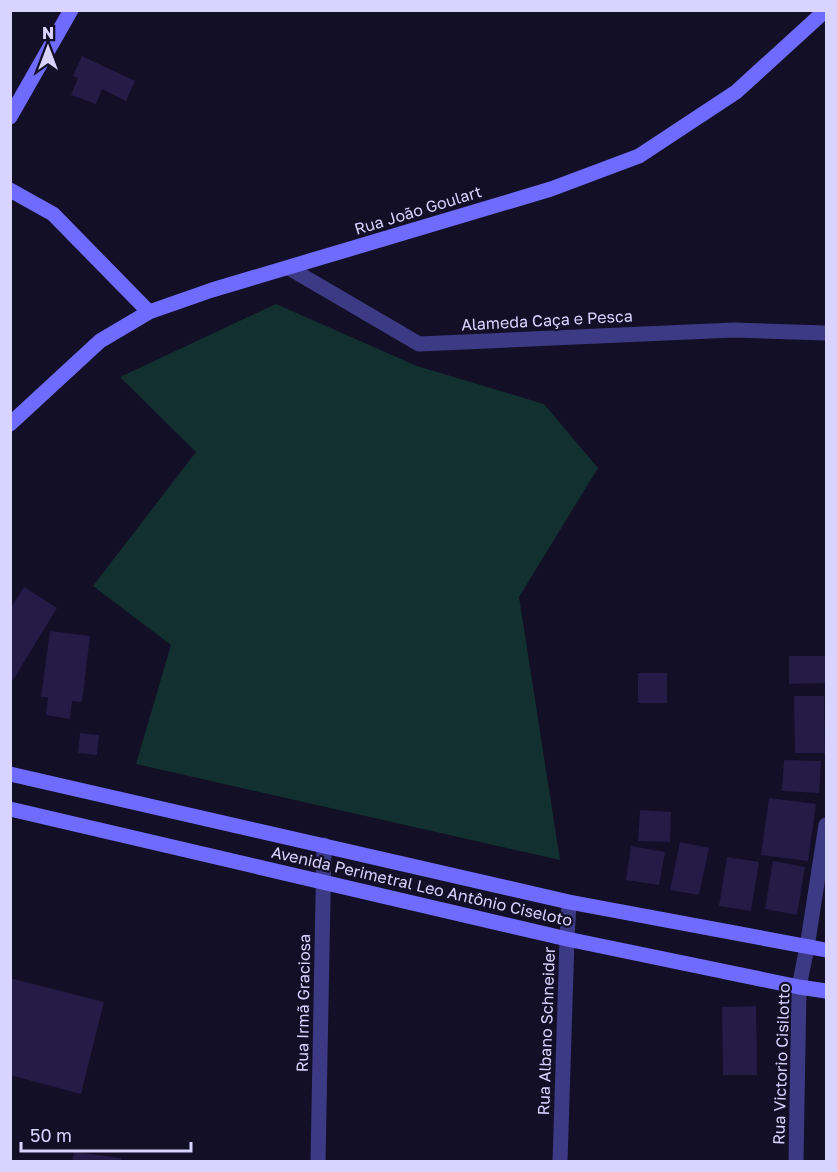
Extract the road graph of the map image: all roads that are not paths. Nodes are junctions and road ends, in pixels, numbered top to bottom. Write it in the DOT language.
graph roads {
  1 [pos="71,10"];
  2 [pos="826,10"];
  3 [pos="10,117"];
  4 [pos="10,190"];
  5 [pos="289,268"];
  6 [pos="149,312"];
  7 [pos="826,333"];
  8 [pos="10,424"];
  9 [pos="10,774"];
  10 [pos="10,809"];
  11 [pos="826,825"];
  12 [pos="324,845"];
  13 [pos="323,882"];
  14 [pos="569,902"];
  15 [pos="567,939"];
  16 [pos="807,947"];
  17 [pos="826,950"];
  18 [pos="799,987"];
  19 [pos="826,991"];
  20 [pos="318,1161"];
  21 [pos="560,1161"];
  22 [pos="796,1161"];
  1 -- 3 [label="street"];
  2 -- 5 [label="street, Rua João Goulart"];
  4 -- 6 [label="street"];
  5 -- 6 [label="street, Rua João Goulart"];
  5 -- 7 [label="street, Alameda Caça e Pesca"];
  6 -- 8 [label="street, Rua João Goulart"];
  9 -- 12 [label="street, Avenida Perimetral Leo Antônio Ciseloto"];
  10 -- 13 [label="street, Avenida Perimetral Leo Antônio Ciseloto"];
  11 -- 16 [label="street, Rua Victorio Cisilotto"];
  12 -- 13 [label="street, Rua Irmã Graciosa"];
  12 -- 14 [label="street, Avenida Perimetral Leo Antônio Ciseloto"];
  13 -- 15 [label="street, Avenida Perimetral Leo Antônio Ciseloto"];
  13 -- 20 [label="street, Rua Irmã Graciosa"];
  14 -- 15 [label="street, Rua Albano Schneider"];
  14 -- 16 [label="street, Avenida Perimetral Leo Antônio Ciseloto"];
  15 -- 18 [label="street, Avenida Perimetral Leo Antônio Ciseloto"];
  15 -- 21 [label="street, Rua Albano Schneider"];
  16 -- 17 [label="street, Avenida Perimetral Leo Antônio Ciseloto"];
  16 -- 18 [label="street, Rua Victorio Cisilotto"];
  18 -- 19 [label="street, Avenida Perimetral Leo Antônio Ciseloto"];
  18 -- 22 [label="street, Rua Victorio Cisilotto"];
}
